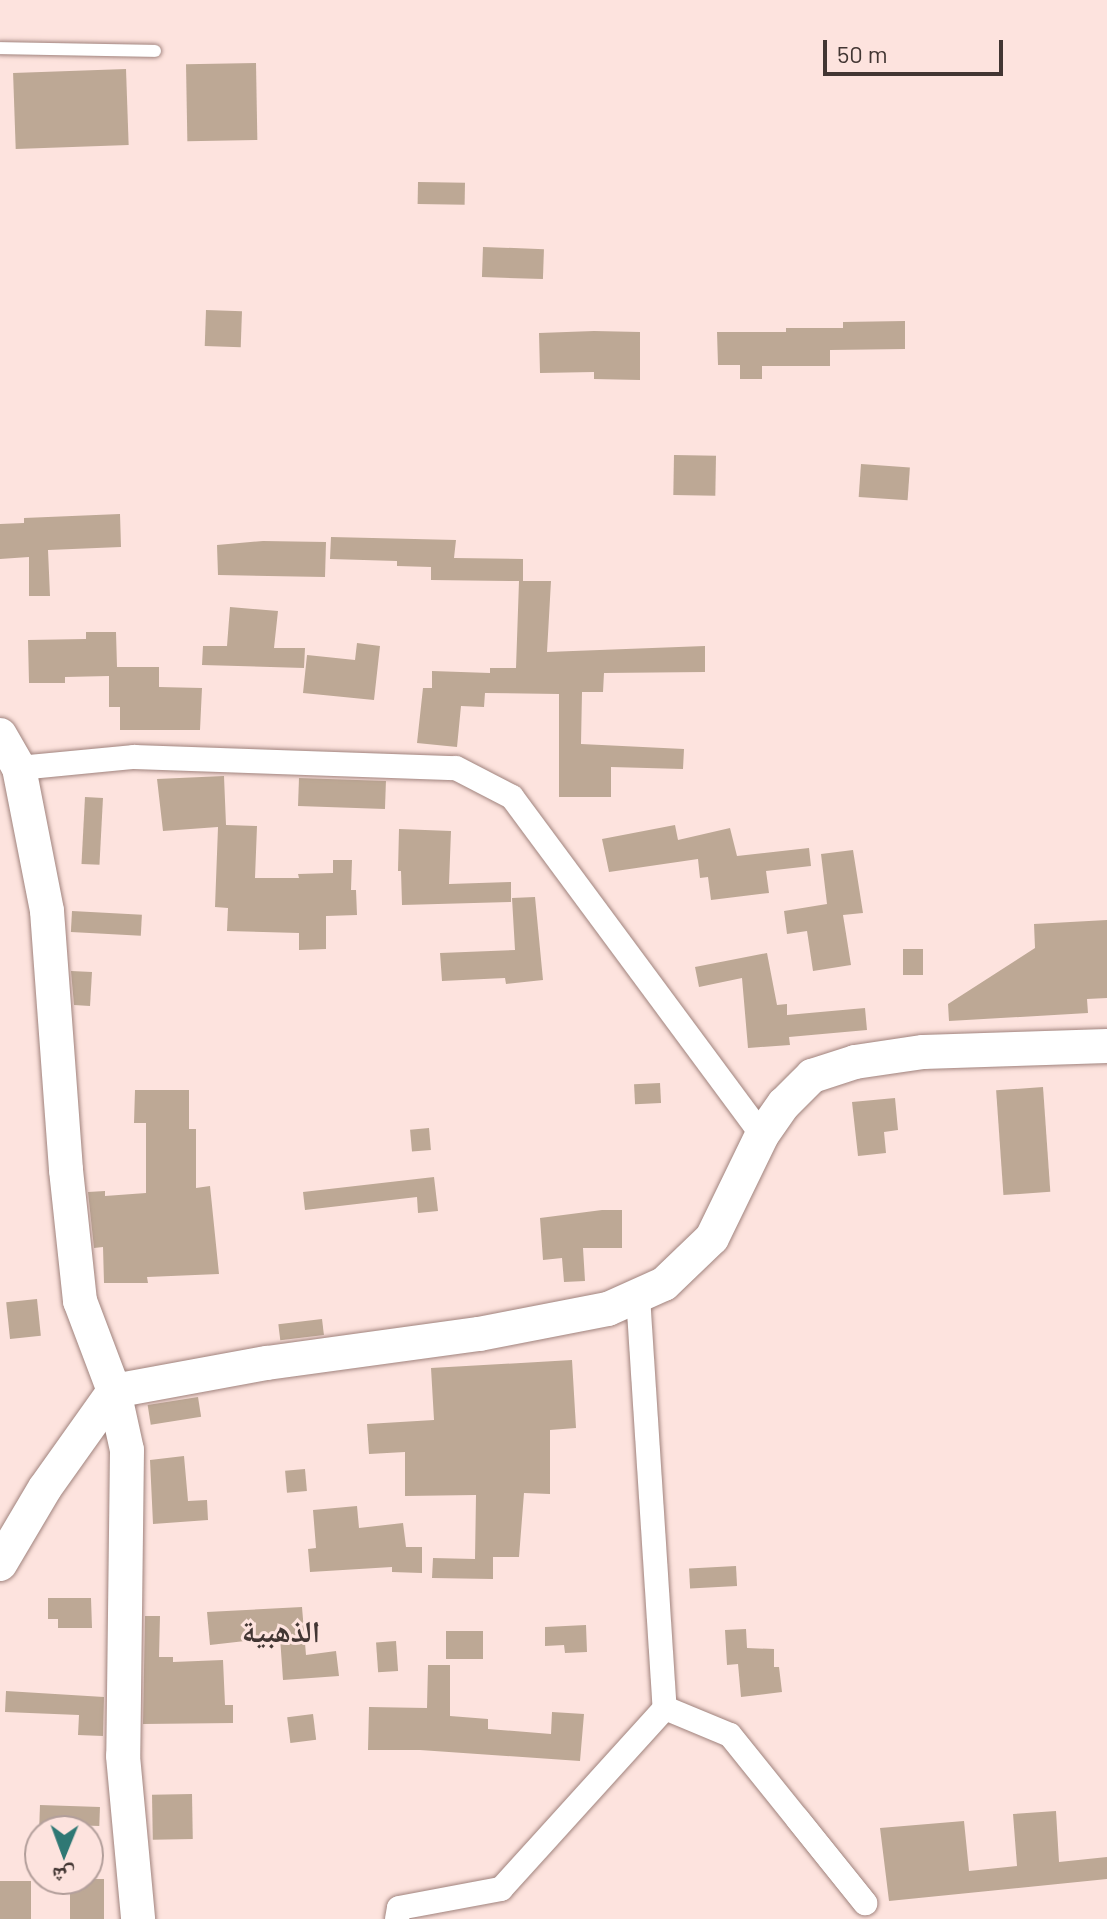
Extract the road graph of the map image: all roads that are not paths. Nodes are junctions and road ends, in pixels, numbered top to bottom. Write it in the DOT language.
graph roads {
  1 [pos="0,48"];
  2 [pos="155,51"];
  3 [pos="0,735"];
  4 [pos="19,768"];
  5 [pos="1107,1046"];
  6 [pos="762,1135"];
  7 [pos="638,1296"];
  8 [pos="114,1391"];
  9 [pos="0,1564"];
  10 [pos="665,1708"];
  11 [pos="797,1818"];
  12 [pos="138,1919"];
  13 [pos="397,1919"];
  1 -- 2 [label="lane"];
  3 -- 4 [label="street"];
  4 -- 6 [label="street"];
  4 -- 8 [label="street"];
  5 -- 6 [label="street"];
  6 -- 7 [label="street"];
  7 -- 8 [label="street"];
  7 -- 10 [label="street"];
  8 -- 9 [label="street"];
  8 -- 12 [label="street"];
  10 -- 11 [label="street"];
  10 -- 13 [label="street"];
}
